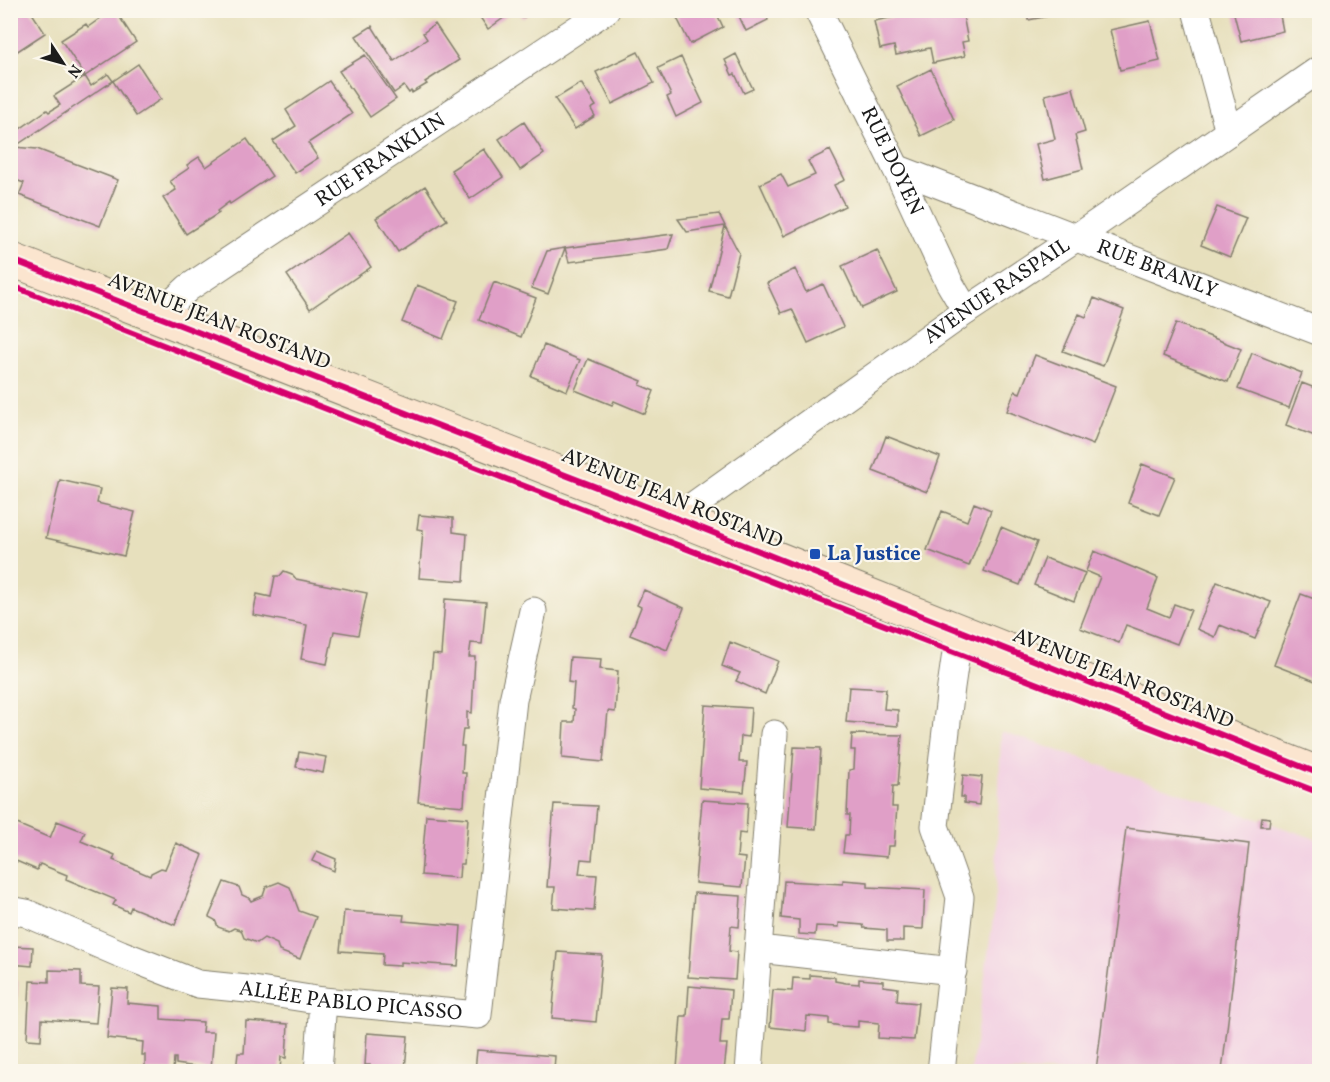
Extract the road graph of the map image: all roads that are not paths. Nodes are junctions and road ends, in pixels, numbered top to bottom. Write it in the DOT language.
graph roads {
  1 [pos="606,10"];
  2 [pos="818,10"];
  3 [pos="1196,10"];
  4 [pos="1320,69"];
  5 [pos="1229,132"];
  6 [pos="896,168"];
  7 [pos="1077,237"];
  8 [pos="10,259"];
  9 [pos="966,311"];
  10 [pos="158,316"];
  11 [pos="1320,332"];
  12 [pos="676,518"];
  13 [pos="533,611"];
  14 [pos="959,632"];
  15 [pos="774,734"];
  16 [pos="1320,774"];
  17 [pos="10,910"];
  18 [pos="759,949"];
  19 [pos="953,971"];
  20 [pos="323,1002"];
  21 [pos="318,1071"];
  22 [pos="749,1071"];
  23 [pos="940,1071"];
  1 -- 10 [label="street, RUE FRANKLIN"];
  2 -- 6 [label="street, RUE DOYEN"];
  3 -- 5 [label="street"];
  4 -- 5 [label="street, AVENUE RASPAIL"];
  5 -- 7 [label="street, AVENUE RASPAIL"];
  6 -- 7 [label="street, RUE BRANLY"];
  6 -- 9 [label="street, RUE DOYEN"];
  7 -- 9 [label="street, AVENUE RASPAIL"];
  7 -- 11 [label="street, RUE BRANLY"];
  8 -- 10 [label="street, AVENUE JEAN ROSTAND"];
  9 -- 12 [label="street, AVENUE RASPAIL"];
  10 -- 12 [label="street, AVENUE JEAN ROSTAND"];
  12 -- 14 [label="street, AVENUE JEAN ROSTAND"];
  13 -- 20 [label="street, ALLÉE PABLO PICASSO"];
  14 -- 16 [label="street, AVENUE JEAN ROSTAND"];
  14 -- 19 [label="street"];
  15 -- 18 [label="street"];
  17 -- 20 [label="street, ALLÉE PABLO PICASSO"];
  18 -- 19 [label="street"];
  18 -- 22 [label="street"];
  19 -- 23 [label="street"];
  20 -- 21 [label="street"];
}
